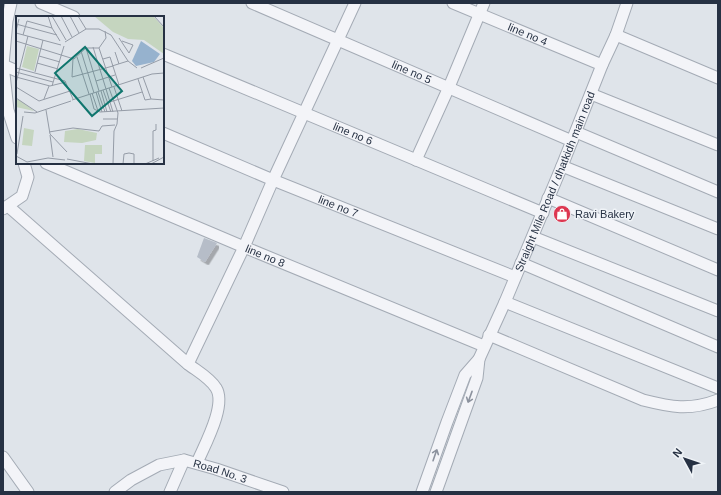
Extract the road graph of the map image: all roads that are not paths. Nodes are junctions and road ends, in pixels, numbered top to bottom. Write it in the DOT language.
graph roads {
  1 [pos="11,3"];
  2 [pos="41,3"];
  3 [pos="252,3"];
  4 [pos="355,3"];
  5 [pos="453,3"];
  6 [pos="484,3"];
  7 [pos="627,3"];
  8 [pos="480,14"];
  9 [pos="72,16"];
  10 [pos="616,35"];
  11 [pos="339,39"];
  12 [pos="164,54"];
  13 [pos="3,65"];
  14 [pos="602,65"];
  15 [pos="16,71"];
  16 [pos="718,78"];
  17 [pos="449,87"];
  18 [pos="591,94"];
  19 [pos="305,113"];
  20 [pos="164,133"];
  21 [pos="16,135"];
  22 [pos="574,136"];
  23 [pos="718,145"];
  24 [pos="416,160"];
  25 [pos="24,164"];
  26 [pos="48,164"];
  27 [pos="562,166"];
  28 [pos="273,180"];
  29 [pos="718,192"];
  30 [pos="548,198"];
  31 [pos="6,207"];
  32 [pos="543,213"];
  33 [pos="718,229"];
  34 [pos="533,237"];
  35 [pos="244,247"];
  36 [pos="521,263"];
  37 [pos="718,270"];
  38 [pos="515,277"];
  39 [pos="505,302"];
  40 [pos="718,310"];
  41 [pos="489,335"];
  42 [pos="484,346"];
  43 [pos="718,347"];
  44 [pos="478,359"];
  45 [pos="188,364"];
  46 [pos="718,388"];
  47 [pos="718,400"];
  48 [pos="3,457"];
  49 [pos="184,460"];
  50 [pos="197,464"];
  51 [pos="28,492"];
  52 [pos="115,492"];
  53 [pos="170,492"];
  54 [pos="283,492"];
  55 [pos="422,492"];
  56 [pos="436,492"];
  1 -- 13 [label="street"];
  2 -- 9 [label="street"];
  3 -- 11 [label="street, line no 5"];
  4 -- 11 [label="street"];
  5 -- 8 [label="street, line no 4"];
  6 -- 8 [label="street"];
  7 -- 10 [label="street, Straight Mile Road / dhatkidh main road"];
  8 -- 14 [label="street, line no 4"];
  8 -- 17 [label="street"];
  10 -- 14 [label="street, Straight Mile Road / dhatkidh main road"];
  10 -- 16 [label="street"];
  11 -- 17 [label="street, line no 5"];
  11 -- 19 [label="street"];
  12 -- 19 [label="street, line no 6"];
  13 -- 15 [label="street"];
  13 -- 21 [label="street"];
  14 -- 18 [label="street, Straight Mile Road / dhatkidh main road"];
  17 -- 22 [label="street, line no 5"];
  17 -- 24 [label="street"];
  18 -- 22 [label="street, Straight Mile Road / dhatkidh main road"];
  18 -- 23 [label="street"];
  19 -- 24 [label="street, line no 6"];
  19 -- 28 [label="street"];
  20 -- 28 [label="street, line no 7"];
  22 -- 27 [label="street, Straight Mile Road / dhatkidh main road"];
  22 -- 29 [label="street, line no 5"];
  24 -- 32 [label="street, line no 6"];
  25 -- 31 [label="street"];
  26 -- 35 [label="street, line no 8"];
  27 -- 30 [label="street, Straight Mile Road / dhatkidh main road"];
  27 -- 33 [label="street"];
  28 -- 35 [label="street"];
  28 -- 38 [label="street, line no 7"];
  30 -- 32 [label="street, Straight Mile Road / dhatkidh main road"];
  30 -- 37 [label="street"];
  31 -- 45 [label="street"];
  32 -- 34 [label="street, Straight Mile Road / dhatkidh main road"];
  34 -- 36 [label="street, Straight Mile Road / dhatkidh main road"];
  34 -- 40 [label="street"];
  35 -- 42 [label="street, line no 8"];
  35 -- 45 [label="street"];
  36 -- 38 [label="street, Straight Mile Road / dhatkidh main road"];
  36 -- 43 [label="street"];
  38 -- 39 [label="street, Straight Mile Road / dhatkidh main road"];
  39 -- 41 [label="street, Straight Mile Road / dhatkidh main road"];
  39 -- 46 [label="street"];
  41 -- 42 [label="street, Straight Mile Road / dhatkidh main road"];
  41 -- 47 [label="street"];
  42 -- 44 [label="street, Straight Mile Road / dhatkidh main road"];
  55 -- 44 [label="street, Straight Mile Road / dhatkidh main road, one-way"];
  44 -- 56 [label="street, Straight Mile Road / dhatkidh main road, one-way"];
  45 -- 50 [label="street"];
  48 -- 51 [label="street"];
  49 -- 50 [label="street, Road No. 3"];
  49 -- 52 [label="street, Road No. 3"];
  49 -- 53 [label="street"];
  50 -- 54 [label="street, Road No. 3"];
}
